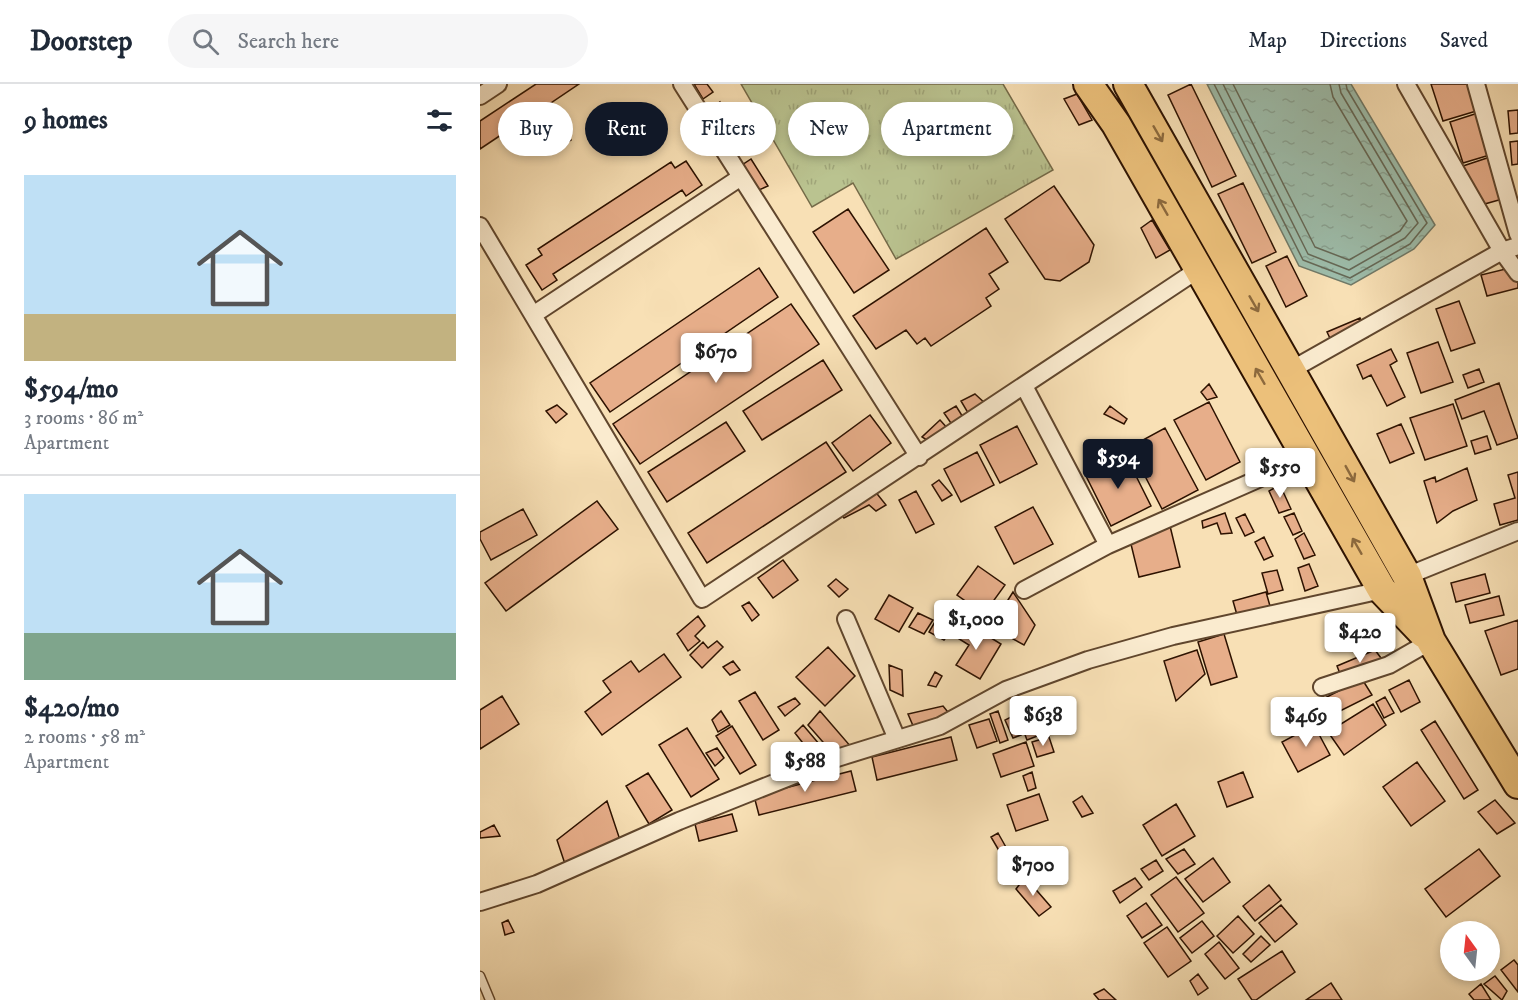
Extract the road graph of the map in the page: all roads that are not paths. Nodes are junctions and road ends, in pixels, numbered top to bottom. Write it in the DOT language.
graph roads {
  1 [pos="498,84"];
  2 [pos="682,84"];
  3 [pos="1088,84"];
  4 [pos="1128,84"];
  5 [pos="1406,84"];
  6 [pos="1476,84"];
  7 [pos="480,96"];
  8 [pos="741,177"];
  9 [pos="480,226"];
  10 [pos="1518,234"];
  11 [pos="1510,248"];
  12 [pos="1199,269"];
  13 [pos="1518,273"];
  14 [pos="533,315"];
  15 [pos="1291,370"];
  16 [pos="1024,386"];
  17 [pos="919,457"];
  18 [pos="1306,458"];
  19 [pos="1518,531"];
  20 [pos="1108,545"];
  21 [pos="1407,576"];
  22 [pos="1023,590"];
  23 [pos="1382,590"];
  24 [pos="846,619"];
  25 [pos="1431,641"];
  26 [pos="1322,687"];
  27 [pos="897,739"];
  28 [pos="1518,784"];
  29 [pos="480,902"];
  30 [pos="480,976"];
  31 [pos="490,1000"];
  1 -- 7 [label="street"];
  2 -- 8 [label="street"];
  12 -- 3 [label="highway, one-way"];
  4 -- 15 [label="highway, one-way"];
  5 -- 11 [label="street"];
  6 -- 10 [label="street"];
  8 -- 14 [label="street"];
  8 -- 17 [label="street"];
  9 -- 14 [label="street"];
  11 -- 13 [label="street"];
  11 -- 15 [label="street"];
  12 -- 16 [label="street"];
  18 -- 12 [label="highway, one-way"];
  14 -- 17 [label="street"];
  15 -- 21 [label="highway, one-way"];
  16 -- 17 [label="street"];
  16 -- 20 [label="street"];
  18 -- 20 [label="street"];
  23 -- 18 [label="highway, one-way"];
  19 -- 21 [label="street"];
  20 -- 22 [label="street"];
  21 -- 25 [label="highway"];
  23 -- 25 [label="highway"];
  23 -- 27 [label="street"];
  24 -- 27 [label="street"];
  25 -- 26 [label="street"];
  25 -- 28 [label="highway"];
  27 -- 29 [label="street"];
  30 -- 31 [label="lane"];
}
